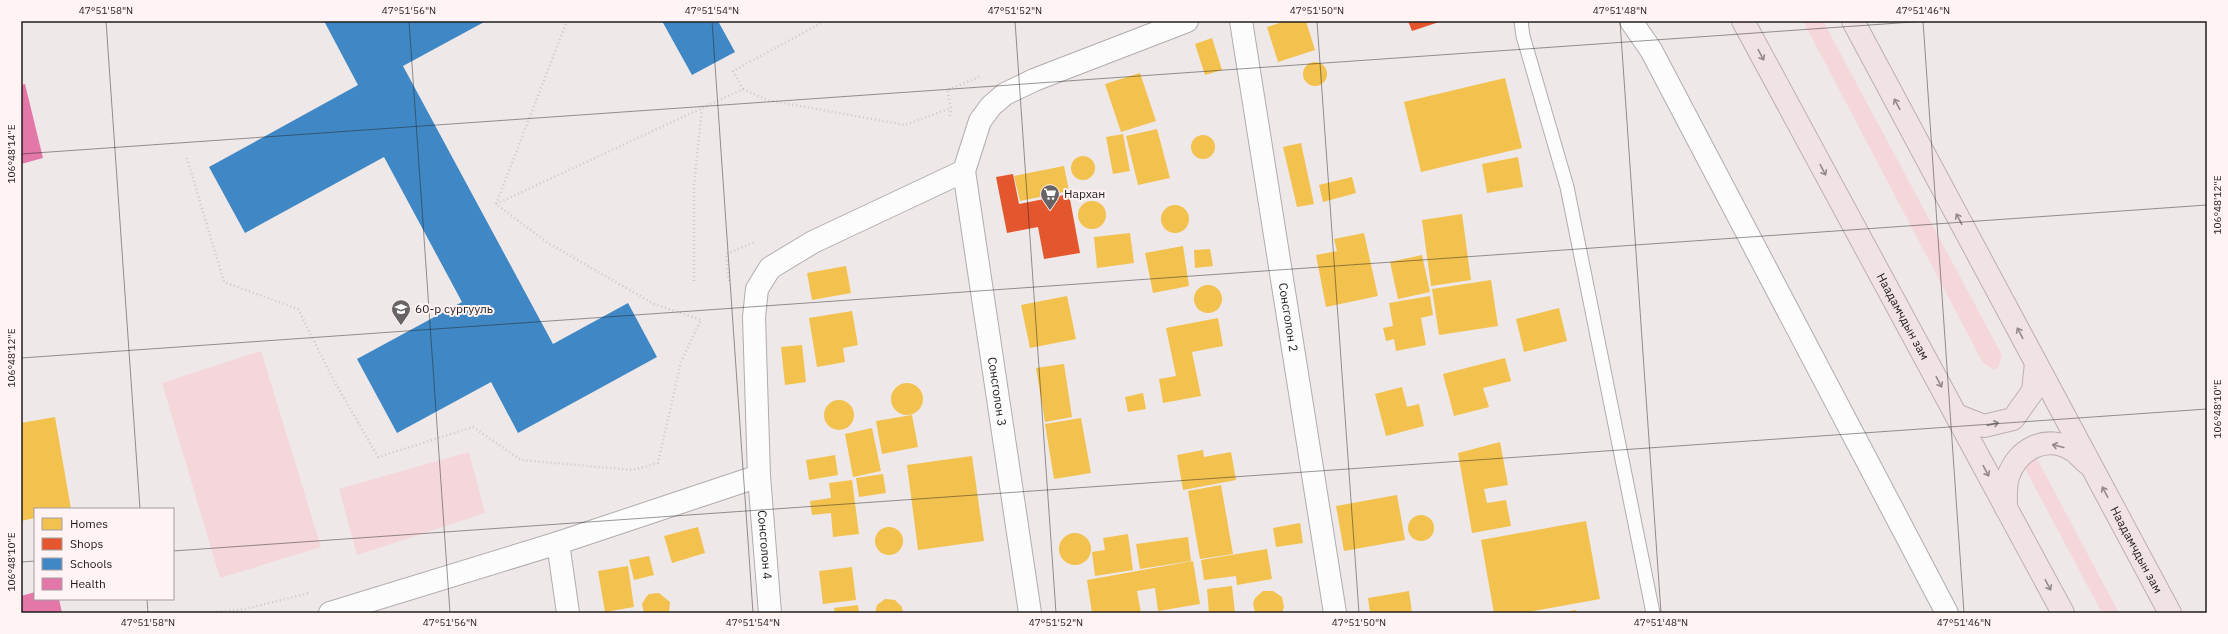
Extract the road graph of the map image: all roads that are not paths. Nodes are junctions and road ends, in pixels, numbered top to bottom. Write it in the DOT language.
graph roads {
  1 [pos="1187,21"];
  2 [pos="1241,21"];
  3 [pos="1521,21"];
  4 [pos="1631,21"];
  5 [pos="1743,21"];
  6 [pos="1853,21"];
  7 [pos="964,171"];
  8 [pos="2036,363"];
  9 [pos="1956,415"];
  10 [pos="2090,466"];
  11 [pos="759,476"];
  12 [pos="2006,508"];
  13 [pos="558,543"];
  14 [pos="330,613"];
  15 [pos="568,613"];
  16 [pos="770,613"];
  17 [pos="1030,613"];
  18 [pos="1336,613"];
  19 [pos="1653,613"];
  20 [pos="1947,613"];
  21 [pos="2063,613"];
  22 [pos="2170,613"];
  1 -- 7 [label="street"];
  2 -- 18 [label="street, Сонсголон 2"];
  3 -- 19 [label="lane"];
  4 -- 20 [label="street"];
  5 -- 9 [label="highway, Наадамчдын зам, one-way"];
  8 -- 6 [label="highway, Наадамчдын зам, one-way"];
  7 -- 11 [label="street, Сонсголон 4"];
  7 -- 17 [label="street, Сонсголон 3"];
  9 -- 8 [label="highway, one-way"];
  8 -- 10 [label="highway, Наадамчдын зам"];
  9 -- 12 [label="highway, Наадамчдын зам, one-way"];
  10 -- 12 [label="highway, one-way"];
  22 -- 10 [label="highway, Наадамчдын зам, one-way"];
  11 -- 13 [label="street"];
  11 -- 16 [label="street, Сонсголон 4"];
  12 -- 21 [label="highway, Наадамчдын зам, one-way"];
  13 -- 14 [label="street"];
  13 -- 15 [label="street"];
}
